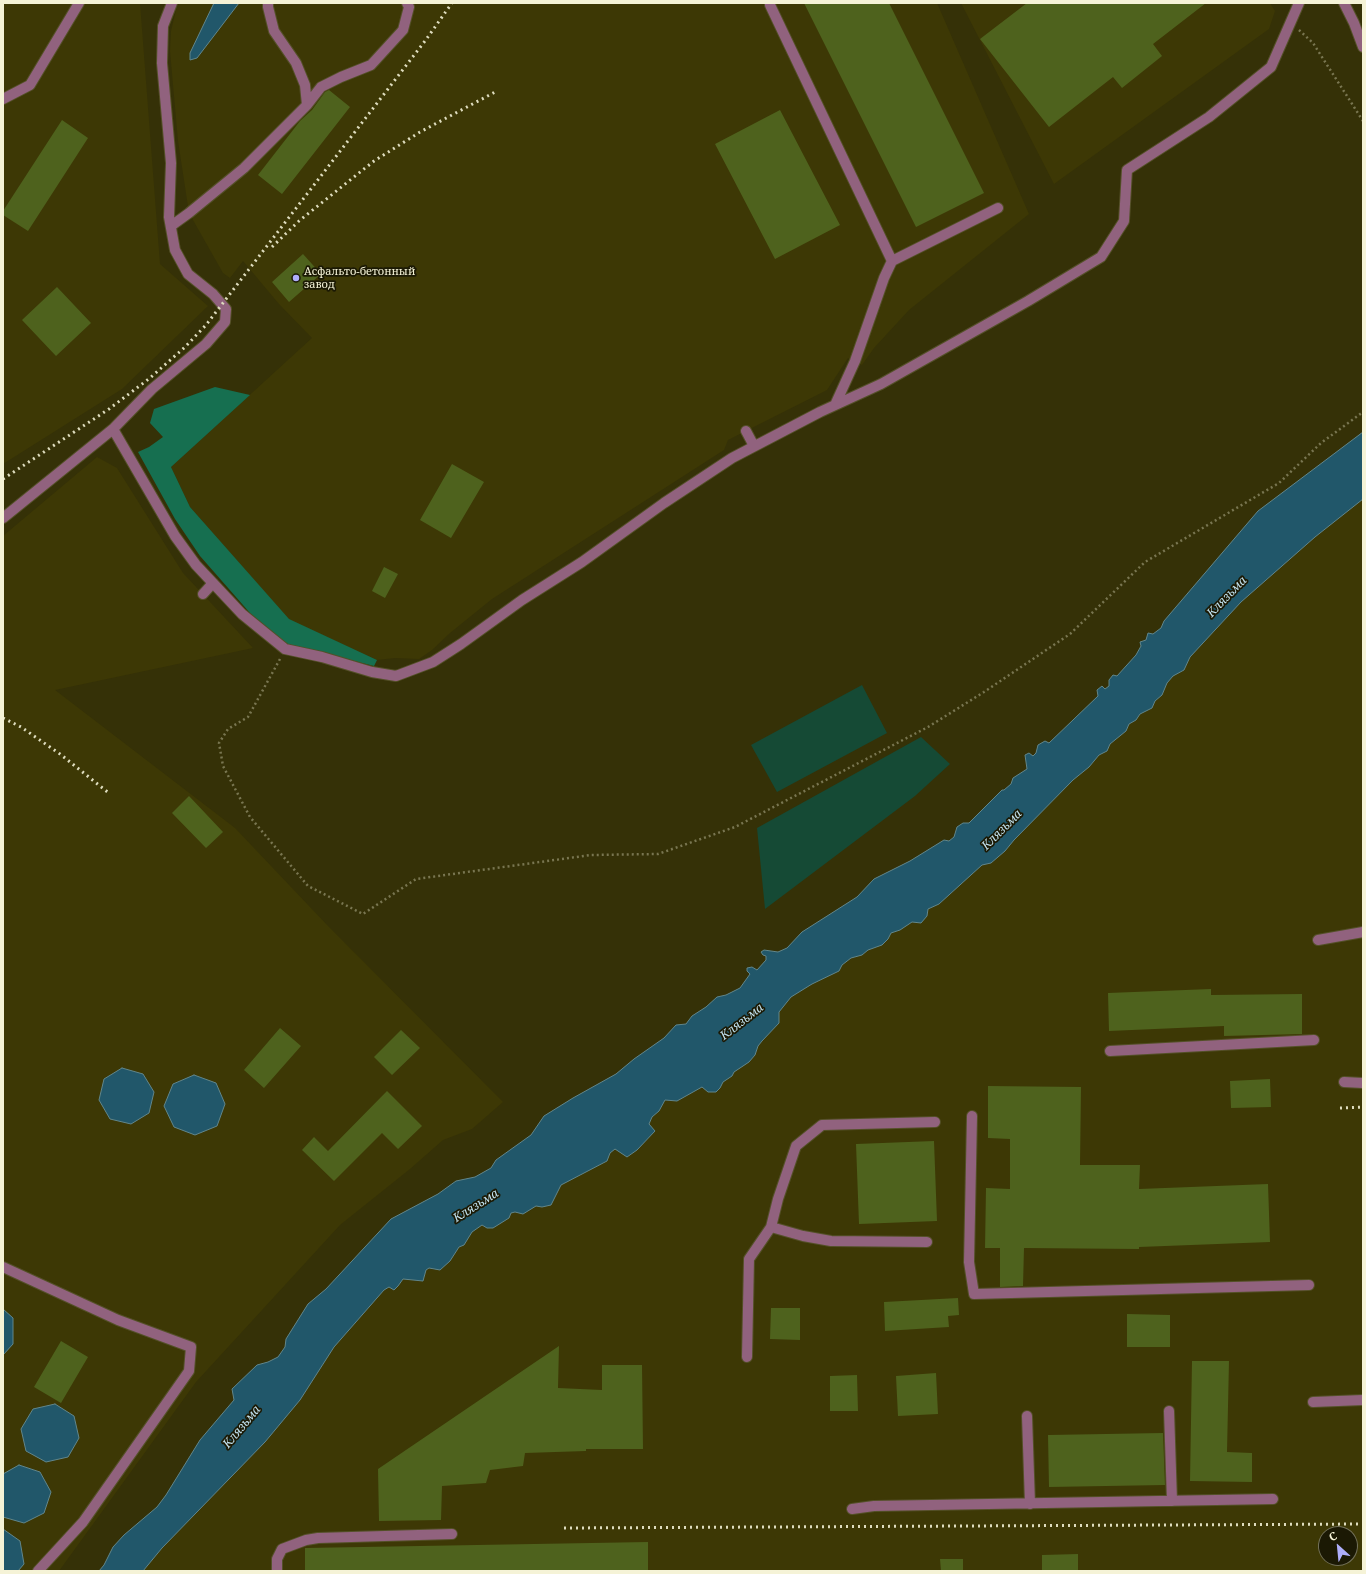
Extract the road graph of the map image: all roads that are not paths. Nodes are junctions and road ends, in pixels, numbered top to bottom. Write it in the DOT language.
graph roads {
  1 [pos="79,3"];
  2 [pos="172,3"];
  3 [pos="268,3"];
  4 [pos="1299,3"];
  5 [pos="1344,3"];
  6 [pos="410,4"];
  7 [pos="770,5"];
  8 [pos="1363,47"];
  9 [pos="3,99"];
  10 [pos="307,105"];
  11 [pos="998,208"];
  12 [pos="171,226"];
  13 [pos="892,262"];
  14 [pos="835,405"];
  15 [pos="113,429"];
  16 [pos="746,431"];
  17 [pos="754,446"];
  18 [pos="3,518"];
  19 [pos="213,583"];
  20 [pos="203,594"];
  21 [pos="1363,932"];
  22 [pos="1318,940"];
  23 [pos="1314,1040"];
  24 [pos="1110,1051"];
  25 [pos="1344,1082"];
  26 [pos="1363,1083"];
  27 [pos="972,1116"];
  28 [pos="935,1122"];
  29 [pos="771,1227"];
  30 [pos="928,1242"];
  31 [pos="3,1267"];
  32 [pos="1309,1285"];
  33 [pos="747,1357"];
  34 [pos="1363,1400"];
  35 [pos="1313,1402"];
  36 [pos="1169,1411"];
  37 [pos="1027,1416"];
  38 [pos="1273,1499"];
  39 [pos="1172,1502"];
  40 [pos="1030,1504"];
  41 [pos="852,1509"];
  42 [pos="452,1534"];
  43 [pos="38,1571"];
  44 [pos="277,1571"];
  1 -- 9 [label="street"];
  2 -- 12 [label="street"];
  3 -- 10 [label="street"];
  4 -- 14 [label="street"];
  5 -- 8 [label="street"];
  6 -- 10 [label="street"];
  7 -- 13 [label="street"];
  10 -- 12 [label="street"];
  11 -- 13 [label="street"];
  12 -- 15 [label="street"];
  13 -- 14 [label="street"];
  14 -- 17 [label="street"];
  15 -- 18 [label="street"];
  15 -- 19 [label="street"];
  16 -- 17 [label="street"];
  17 -- 19 [label="street"];
  19 -- 20 [label="street"];
  21 -- 22 [label="street"];
  23 -- 24 [label="street"];
  25 -- 26 [label="street"];
  27 -- 32 [label="street"];
  28 -- 29 [label="street"];
  29 -- 30 [label="street"];
  29 -- 33 [label="street"];
  31 -- 43 [label="street"];
  34 -- 35 [label="street"];
  36 -- 39 [label="street"];
  37 -- 40 [label="street"];
  38 -- 39 [label="street"];
  39 -- 40 [label="street"];
  40 -- 41 [label="street"];
  42 -- 44 [label="street"];
}
